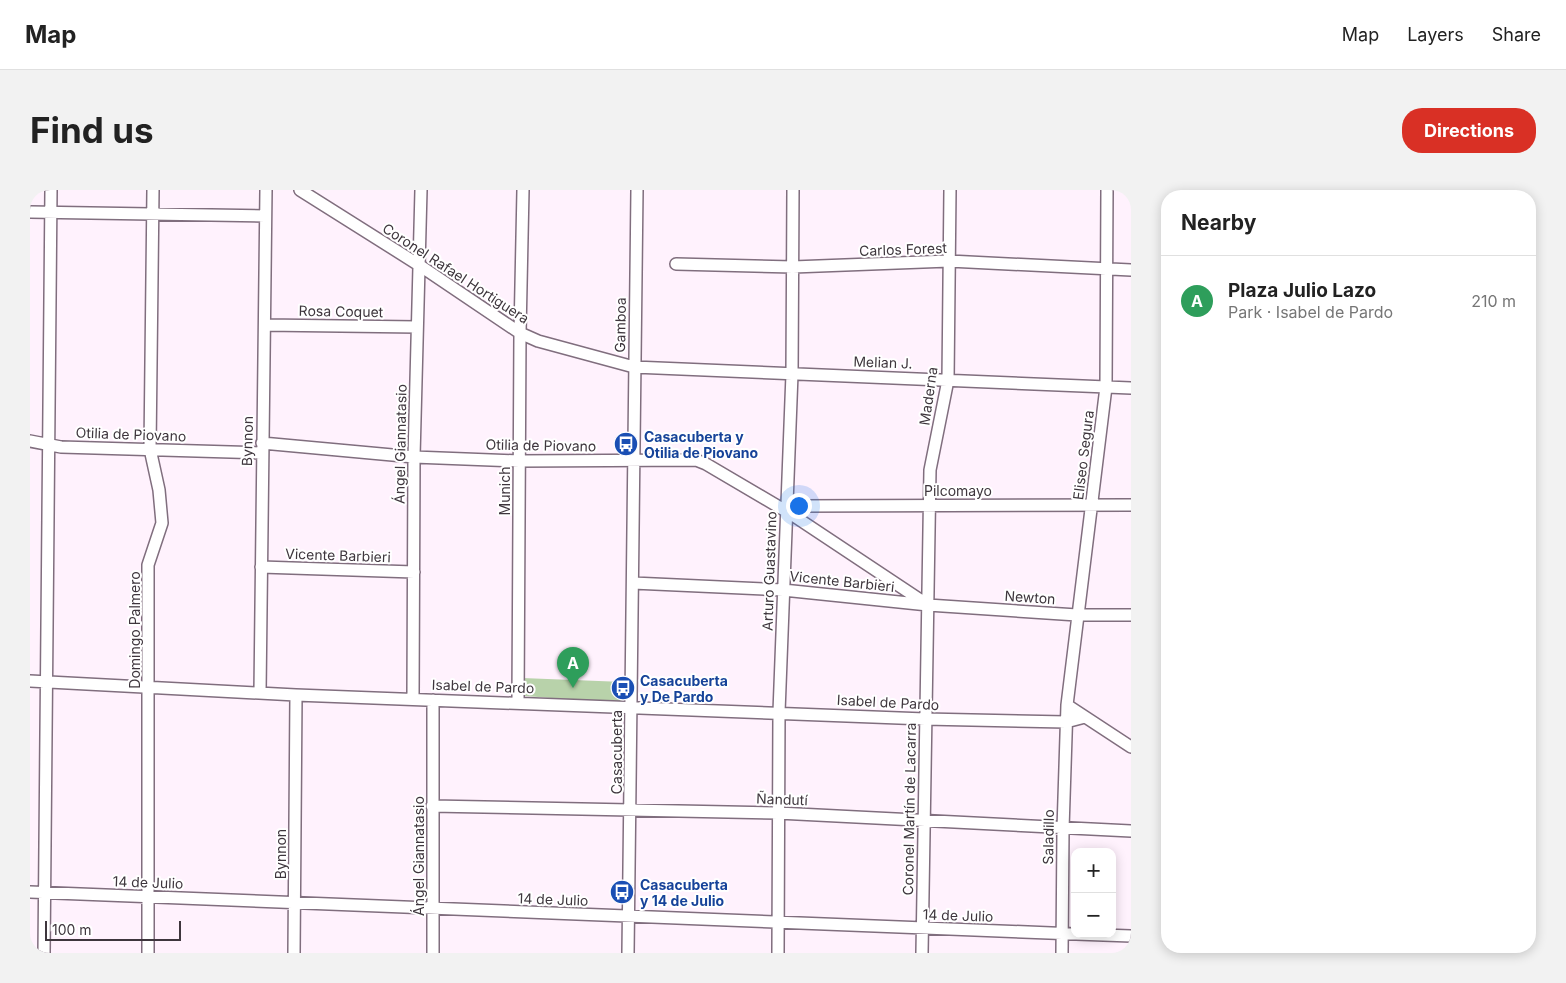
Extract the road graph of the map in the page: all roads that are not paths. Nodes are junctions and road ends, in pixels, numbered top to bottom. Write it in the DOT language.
graph roads {
  1 [pos="51,190"];
  2 [pos="153,190"];
  3 [pos="266,190"];
  4 [pos="300,190"];
  5 [pos="421,190"];
  6 [pos="523,190"];
  7 [pos="637,190"];
  8 [pos="793,190"];
  9 [pos="950,190"];
  10 [pos="1107,190"];
  11 [pos="30,212"];
  12 [pos="51,213"];
  13 [pos="153,214"];
  14 [pos="265,216"];
  15 [pos="949,262"];
  16 [pos="676,264"];
  17 [pos="419,265"];
  18 [pos="793,267"];
  19 [pos="1105,270"];
  20 [pos="1131,270"];
  21 [pos="265,325"];
  22 [pos="417,327"];
  23 [pos="520,333"];
  24 [pos="634,367"];
  25 [pos="792,374"];
  26 [pos="948,380"];
  27 [pos="1106,387"];
  28 [pos="1131,388"];
  29 [pos="30,441"];
  30 [pos="49,445"];
  31 [pos="262,448"];
  32 [pos="150,449"];
  33 [pos="414,457"];
  34 [pos="519,461"];
  35 [pos="634,461"];
  36 [pos="929,505"];
  37 [pos="1092,505"];
  38 [pos="1131,505"];
  39 [pos="786,511"];
  40 [pos="261,567"];
  41 [pos="414,572"];
  42 [pos="633,583"];
  43 [pos="783,590"];
  44 [pos="928,605"];
  45 [pos="1077,615"];
  46 [pos="1131,615"];
  47 [pos="30,680"];
  48 [pos="47,683"];
  49 [pos="149,687"];
  50 [pos="260,692"];
  51 [pos="296,694"];
  52 [pos="413,698"];
  53 [pos="434,700"];
  54 [pos="518,702"];
  55 [pos="1067,705"];
  56 [pos="631,706"];
  57 [pos="779,712"];
  58 [pos="1085,717"];
  59 [pos="925,720"];
  60 [pos="1066,722"];
  61 [pos="1131,747"];
  62 [pos="432,806"];
  63 [pos="630,809"];
  64 [pos="778,813"];
  65 [pos="925,821"];
  66 [pos="1062,829"];
  67 [pos="1131,831"];
  68 [pos="30,892"];
  69 [pos="45,892"];
  70 [pos="149,897"];
  71 [pos="295,902"];
  72 [pos="433,909"];
  73 [pos="628,917"];
  74 [pos="778,922"];
  75 [pos="922,928"];
  76 [pos="1071,934"];
  77 [pos="1116,936"];
  78 [pos="1131,936"];
  79 [pos="44,953"];
  80 [pos="148,953"];
  81 [pos="294,953"];
  82 [pos="433,953"];
  83 [pos="628,953"];
  84 [pos="778,953"];
  85 [pos="922,953"];
  86 [pos="1062,953"];
  1 -- 12 [label="street"];
  2 -- 13 [label="street, Domingo Palmero"];
  3 -- 14 [label="street, Bynnon"];
  4 -- 17 [label="street, Coronel Rafael Hortiguera"];
  5 -- 17 [label="street, Ángel Giannatasio"];
  6 -- 23 [label="street, Munich"];
  7 -- 24 [label="street, Gamboa"];
  8 -- 18 [label="street, Arturo Guastavino"];
  9 -- 15 [label="street, Maderna"];
  10 -- 19 [label="street, Eliseo Segura"];
  11 -- 12 [label="street"];
  12 -- 13 [label="street"];
  12 -- 30 [label="street"];
  13 -- 14 [label="street"];
  13 -- 32 [label="street, Domingo Palmero"];
  14 -- 21 [label="street, Bynnon"];
  15 -- 18 [label="street, Carlos Forest"];
  15 -- 19 [label="street, Carlos Forest"];
  15 -- 26 [label="street, Maderna"];
  16 -- 18 [label="street, Carlos Forest"];
  17 -- 22 [label="street, Ángel Giannatasio"];
  17 -- 23 [label="street, Coronel Rafael Hortiguera"];
  18 -- 25 [label="street, Arturo Guastavino"];
  19 -- 20 [label="street, Carlos Forest"];
  19 -- 27 [label="street, Eliseo Segura"];
  21 -- 22 [label="street, Rosa Coquet"];
  21 -- 31 [label="street, Bynnon"];
  22 -- 33 [label="street, Ángel Giannatasio"];
  23 -- 24 [label="street, Coronel Rafael Hortiguera"];
  23 -- 34 [label="street, Munich"];
  24 -- 25 [label="street, Melian J."];
  24 -- 35 [label="street, Gamboa"];
  25 -- 26 [label="street, Melian J."];
  25 -- 39 [label="street, Arturo Guastavino"];
  26 -- 27 [label="street, Melian J."];
  26 -- 36 [label="street, Maderna"];
  27 -- 28 [label="street, Melian J."];
  27 -- 37 [label="street, Eliseo Segura"];
  29 -- 30 [label="street, Otilia de Piovano"];
  30 -- 32 [label="street, Otilia de Piovano"];
  30 -- 48 [label="street"];
  31 -- 32 [label="street, Otilia de Piovano"];
  31 -- 33 [label="street, Otilia de Piovano"];
  31 -- 40 [label="street, Bynnon"];
  32 -- 49 [label="street, Domingo Palmero"];
  33 -- 34 [label="street, Otilia de Piovano"];
  33 -- 41 [label="street, Ángel Giannatasio"];
  34 -- 35 [label="street, Otilia de Piovano"];
  34 -- 54 [label="street, Munich"];
  35 -- 39 [label="street, Otilia de Piovano"];
  35 -- 42 [label="street, Casacuberta"];
  36 -- 37 [label="street, Pilcomayo"];
  36 -- 39 [label="street, Pilcomayo"];
  36 -- 44 [label="street, Maderna"];
  37 -- 38 [label="street, Pilcomayo"];
  37 -- 45 [label="street, Eliseo Segura"];
  39 -- 43 [label="street, Arturo Guastavino"];
  39 -- 44 [label="street, Otilia de Piovano"];
  40 -- 41 [label="street, Vicente Barbieri"];
  40 -- 50 [label="street, Bynnon"];
  41 -- 52 [label="street, Ángel Giannatasio"];
  42 -- 43 [label="street, Vicente Barbieri"];
  42 -- 56 [label="street, Casacuberta"];
  43 -- 44 [label="street, Vicente Barbieri"];
  43 -- 57 [label="street, Arturo Guastavino"];
  44 -- 45 [label="street, Newton"];
  44 -- 59 [label="street, Coronel Martín de Lacarra"];
  45 -- 46 [label="street, Newton"];
  45 -- 55 [label="street, Eliseo Segura"];
  47 -- 48 [label="street, Isabel de Pardo"];
  48 -- 49 [label="street, Isabel de Pardo"];
  48 -- 69 [label="street"];
  49 -- 50 [label="street, Isabel de Pardo"];
  49 -- 70 [label="street, Domingo Palmero"];
  50 -- 51 [label="street, Isabel de Pardo"];
  51 -- 52 [label="street, Isabel de Pardo"];
  51 -- 71 [label="street, Bynnon"];
  52 -- 53 [label="street, Isabel de Pardo"];
  53 -- 54 [label="street, Isabel de Pardo"];
  53 -- 62 [label="street, Ángel Giannatasio"];
  54 -- 56 [label="street, Isabel de Pardo"];
  55 -- 58 [label="street"];
  55 -- 60 [label="street, Eliseo Segura"];
  56 -- 57 [label="street, Isabel de Pardo"];
  56 -- 63 [label="street, Casacuberta"];
  57 -- 59 [label="street, Isabel de Pardo"];
  57 -- 64 [label="street, Arturo Guastavino"];
  58 -- 60 [label="street, Isabel de Pardo"];
  58 -- 61 [label="street"];
  59 -- 60 [label="street, Isabel de Pardo"];
  59 -- 65 [label="street, Coronel Martín de Lacarra"];
  60 -- 66 [label="street, Saladillo"];
  62 -- 63 [label="street, Ñandutí"];
  62 -- 72 [label="street, Ángel Giannatasio"];
  63 -- 64 [label="street, Ñandutí"];
  63 -- 73 [label="street, Casacuberta"];
  64 -- 65 [label="street, Ñandutí"];
  64 -- 74 [label="street, Arturo Guastavino"];
  65 -- 66 [label="street, Ñandutí"];
  65 -- 75 [label="street, Coronel Martín de Lacarra"];
  66 -- 67 [label="street, Ñandutí"];
  66 -- 76 [label="street, Saladillo"];
  68 -- 69 [label="street, 14 de Julio"];
  69 -- 70 [label="street, 14 de Julio"];
  69 -- 79 [label="street"];
  70 -- 71 [label="street, 14 de Julio"];
  70 -- 80 [label="street, Domingo Palmero"];
  71 -- 72 [label="street, 14 de Julio"];
  71 -- 81 [label="street, Bynnon"];
  72 -- 73 [label="street, 14 de Julio"];
  72 -- 82 [label="street, Ángel Giannatasio"];
  73 -- 74 [label="street, 14 de Julio"];
  73 -- 83 [label="street, Casacuberta"];
  74 -- 75 [label="street, 14 de Julio"];
  74 -- 84 [label="street, Arturo Guastavino"];
  75 -- 76 [label="street, 14 de Julio"];
  75 -- 85 [label="street, Coronel Martín de Lacarra"];
  76 -- 86 [label="street, Saladillo"];
  77 -- 78 [label="street, 14 de Julio"];
}
